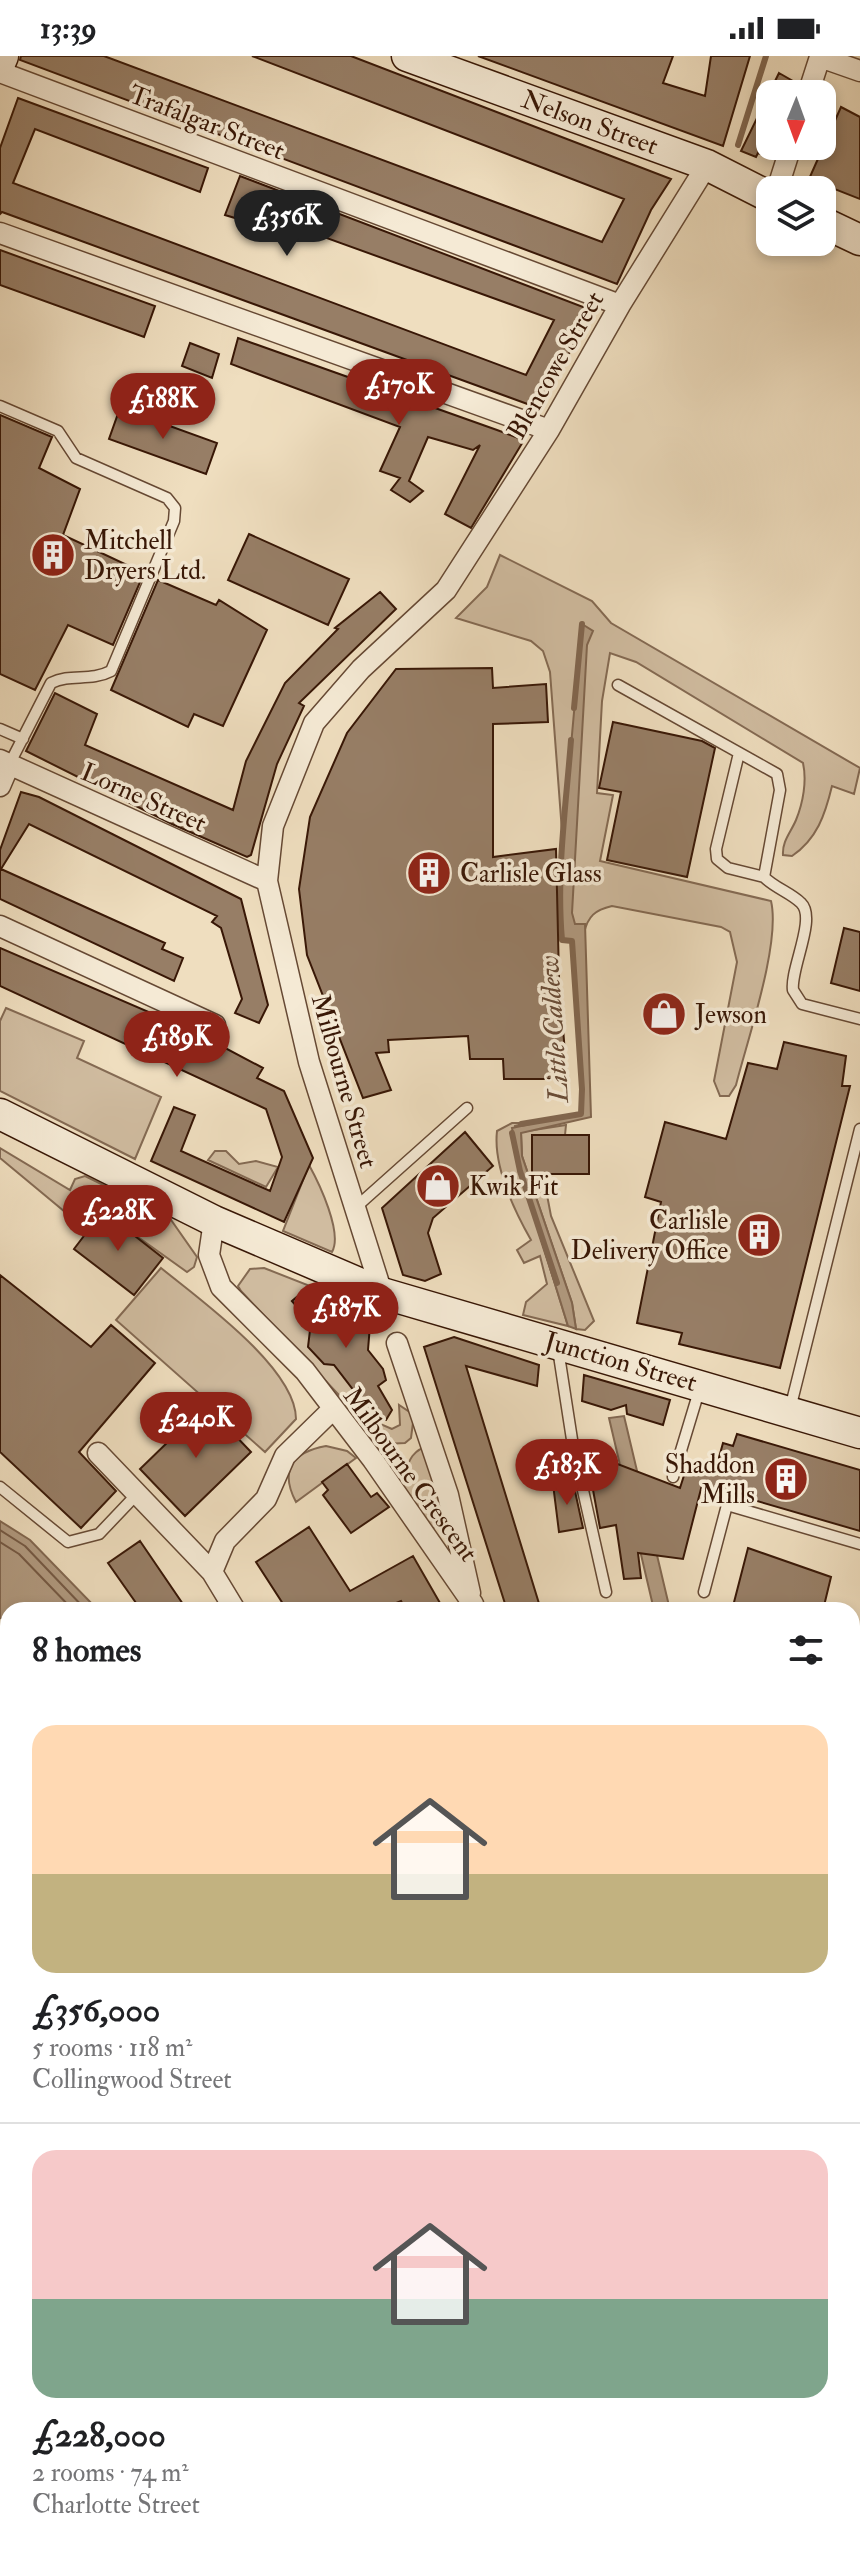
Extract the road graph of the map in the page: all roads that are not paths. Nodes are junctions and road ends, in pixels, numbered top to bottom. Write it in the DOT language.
graph roads {
  1 [pos="3,56"];
  2 [pos="425,59"];
  3 [pos="0,63"];
  4 [pos="860,71"];
  5 [pos="0,72"];
  6 [pos="813,80"];
  7 [pos="707,165"];
  8 [pos="756,190"];
  9 [pos="836,229"];
  10 [pos="0,233"];
  11 [pos="860,240"];
  12 [pos="620,305"];
  13 [pos="0,406"];
  14 [pos="549,430"];
  15 [pos="618,685"];
  16 [pos="0,729"];
  17 [pos="23,739"];
  18 [pos="739,753"];
  19 [pos="5,762"];
  20 [pos="0,786"];
  21 [pos="764,877"];
  22 [pos="267,881"];
  23 [pos="0,926"];
  24 [pos="860,1019"];
  25 [pos="215,1025"];
  26 [pos="467,1108"];
  27 [pos="0,1114"];
  28 [pos="860,1129"];
  29 [pos="355,1208"];
  30 [pos="214,1221"];
  31 [pos="382,1293"];
  32 [pos="397,1343"];
  33 [pos="557,1343"];
  34 [pos="702,1384"];
  35 [pos="333,1409"];
  36 [pos="790,1411"];
  37 [pos="860,1433"];
  38 [pos="98,1453"];
  39 [pos="673,1477"];
  40 [pos="0,1487"];
  41 [pos="137,1494"];
  42 [pos="860,1544"];
  43 [pos="212,1572"];
  44 [pos="606,1592"];
  45 [pos="704,1592"];
  46 [pos="230,1602"];
  47 [pos="470,1602"];
  48 [pos="473,1602"];
  1 -- 3 [label="street"];
  2 -- 7 [label="street, Nelson Street"];
  4 -- 6 [label="street"];
  5 -- 12 [label="street, Trafalgar Street"];
  7 -- 8 [label="street, Nelson Street"];
  7 -- 12 [label="street, Blencowe Street"];
  9 -- 11 [label="street"];
  10 -- 14 [label="street"];
  12 -- 14 [label="street, Blencowe Street"];
  13 -- 17 [label="lane"];
  14 -- 22 [label="street, Blencowe Street"];
  15 -- 18 [label="lane"];
  16 -- 17 [label="lane"];
  17 -- 19 [label="lane"];
  18 -- 21 [label="lane"];
  18 -- 21 [label="lane"];
  19 -- 20 [label="street"];
  19 -- 22 [label="street, Lorne Street"];
  21 -- 24 [label="lane"];
  22 -- 29 [label="street, Milbourne Street"];
  23 -- 25 [label="street"];
  26 -- 29 [label="lane"];
  27 -- 30 [label="street, Junction Street"];
  28 -- 36 [label="lane"];
  29 -- 31 [label="street, Milbourne Street"];
  30 -- 31 [label="street, Junction Street"];
  30 -- 35 [label="street, Milbourne Crescent"];
  31 -- 33 [label="street, Junction Street"];
  32 -- 48 [label="street"];
  33 -- 34 [label="street, Junction Street"];
  33 -- 44 [label="lane"];
  34 -- 36 [label="street, Junction Street"];
  34 -- 39 [label="lane"];
  35 -- 43 [label="street"];
  35 -- 47 [label="street, Milbourne Crescent"];
  36 -- 37 [label="street, Junction Street"];
  38 -- 41 [label="street"];
  40 -- 41 [label="lane"];
  41 -- 43 [label="street"];
  42 -- 45 [label="lane"];
  43 -- 46 [label="street"];
}
